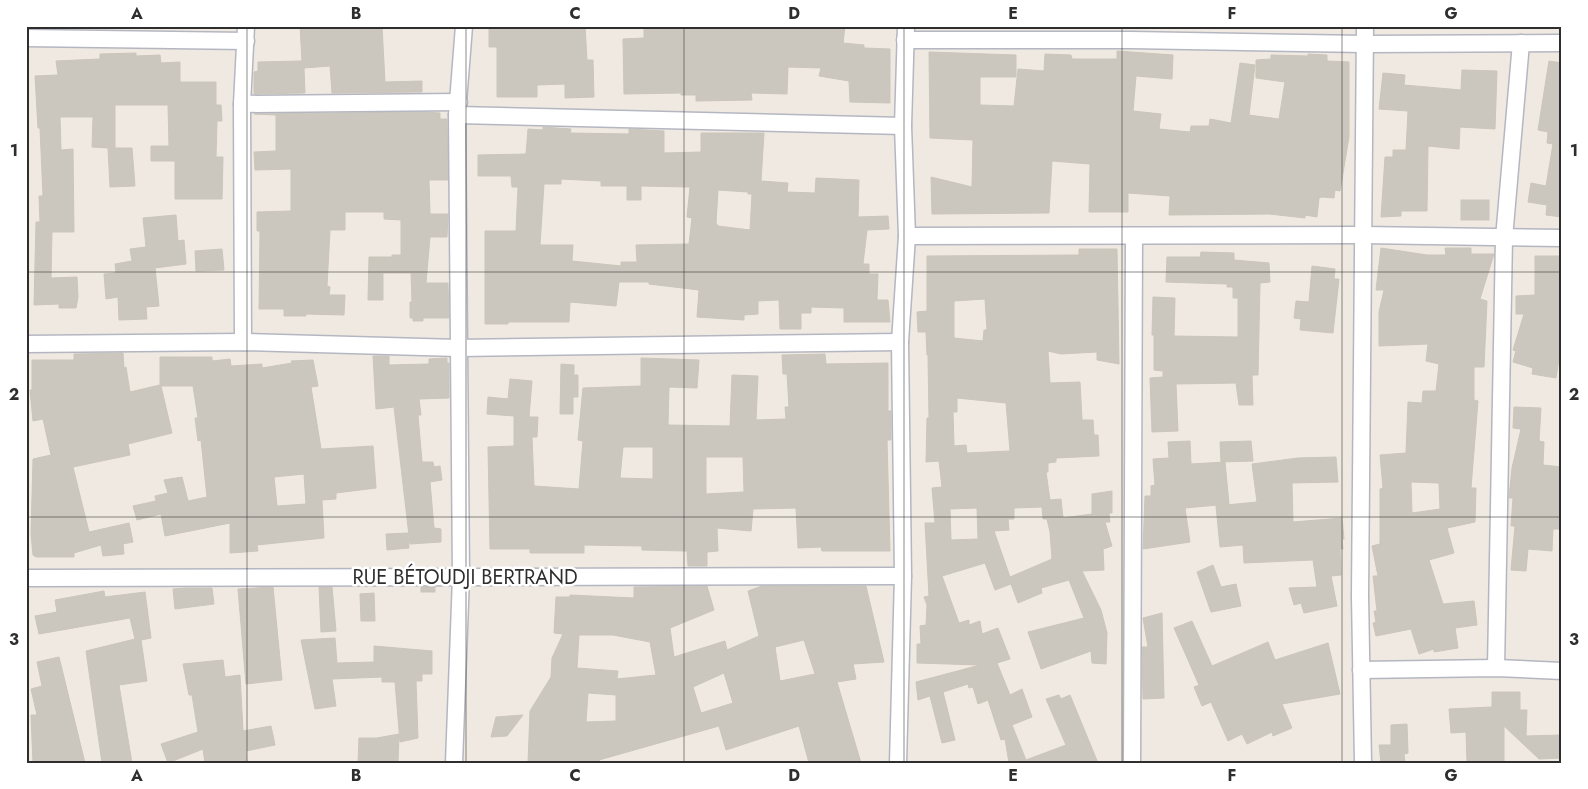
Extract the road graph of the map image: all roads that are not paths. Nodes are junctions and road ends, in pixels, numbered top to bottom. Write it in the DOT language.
graph roads {
  1 [pos="464,26"];
  2 [pos="1365,26"];
  3 [pos="905,33"];
  4 [pos="1131,33"];
  5 [pos="246,34"];
  6 [pos="26,38"];
  7 [pos="1521,43"];
  8 [pos="1562,43"];
  9 [pos="1365,44"];
  10 [pos="242,104"];
  11 [pos="458,108"];
  12 [pos="902,126"];
  13 [pos="1363,235"];
  14 [pos="907,236"];
  15 [pos="1134,236"];
  16 [pos="1504,238"];
  17 [pos="1562,238"];
  18 [pos="243,342"];
  19 [pos="900,342"];
  20 [pos="26,344"];
  21 [pos="458,348"];
  22 [pos="903,576"];
  23 [pos="461,577"];
  24 [pos="26,578"];
  25 [pos="1496,668"];
  26 [pos="1362,670"];
  27 [pos="1562,672"];
  28 [pos="454,763"];
  29 [pos="898,763"];
  30 [pos="1132,763"];
  31 [pos="1363,763"];
  1 -- 11 [label="street"];
  2 -- 9 [label="street"];
  3 -- 4 [label="street"];
  3 -- 12 [label="street"];
  4 -- 9 [label="street"];
  5 -- 6 [label="street"];
  5 -- 10 [label="street"];
  7 -- 8 [label="street"];
  7 -- 9 [label="street"];
  7 -- 16 [label="street"];
  9 -- 13 [label="street"];
  10 -- 11 [label="street"];
  10 -- 18 [label="street"];
  11 -- 12 [label="street"];
  11 -- 21 [label="street"];
  12 -- 14 [label="street"];
  13 -- 15 [label="street"];
  13 -- 16 [label="street"];
  13 -- 26 [label="street"];
  14 -- 15 [label="street"];
  14 -- 19 [label="street"];
  15 -- 30 [label="street"];
  16 -- 17 [label="street"];
  16 -- 25 [label="street"];
  18 -- 20 [label="street"];
  18 -- 21 [label="street"];
  19 -- 21 [label="street"];
  19 -- 22 [label="street"];
  21 -- 23 [label="street"];
  22 -- 23 [label="street, RUE BÉTOUDJI BERTRAND"];
  22 -- 29 [label="street"];
  23 -- 24 [label="street, RUE BÉTOUDJI BERTRAND"];
  23 -- 28 [label="street"];
  25 -- 26 [label="street"];
  25 -- 27 [label="street"];
  26 -- 31 [label="street"];
}
